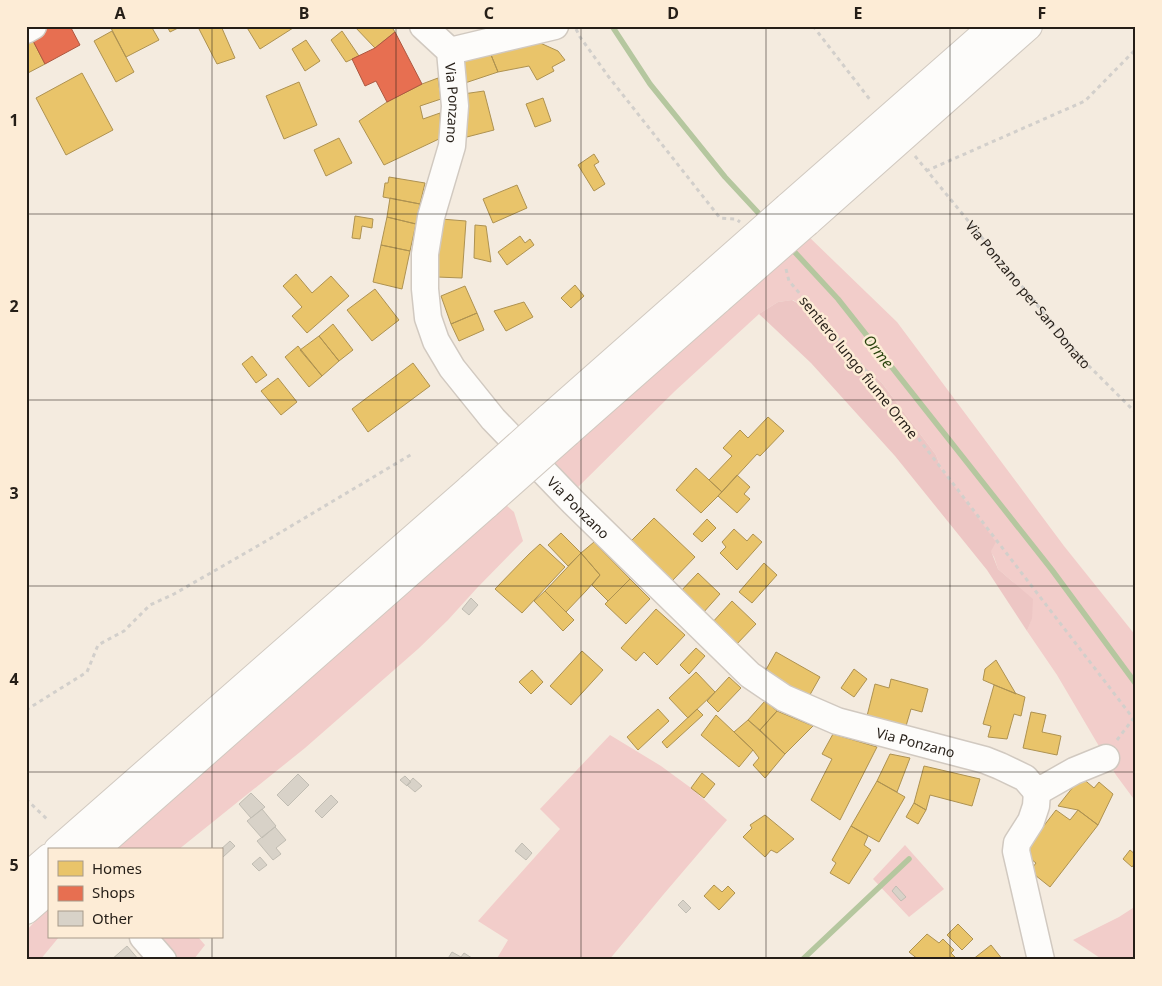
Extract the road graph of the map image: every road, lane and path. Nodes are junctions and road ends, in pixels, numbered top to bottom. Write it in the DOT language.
graph roads {
  1 [pos="33,26"];
  2 [pos="422,26"];
  3 [pos="554,26"];
  4 [pos="575,26"];
  5 [pos="813,26"];
  6 [pos="994,26"];
  7 [pos="1028,26"];
  8 [pos="26,30"];
  9 [pos="1136,49"];
  10 [pos="450,51"];
  11 [pos="871,101"];
  12 [pos="912,152"];
  13 [pos="926,171"];
  14 [pos="798,214"];
  15 [pos="743,225"];
  16 [pos="785,265"];
  17 [pos="1136,413"];
  18 [pos="412,454"];
  19 [pos="479,496"];
  20 [pos="26,710"];
  21 [pos="1136,722"];
  22 [pos="1106,758"];
  23 [pos="1037,792"];
  24 [pos="26,799"];
  25 [pos="49,821"];
  26 [pos="60,848"];
  27 [pos="96,848"];
  28 [pos="48,859"];
  29 [pos="26,878"];
  30 [pos="48,891"];
  31 [pos="26,910"];
  32 [pos="144,938"];
  33 [pos="163,960"];
  34 [pos="1041,960"];
  1 -- 8 [label="street"];
  2 -- 10 [label="street, Via Ponzano"];
  3 -- 10 [label="street"];
  4 -- 15 [label="path"];
  5 -- 11 [label="path"];
  6 -- 14 [label="highway"];
  7 -- 14 [label="highway"];
  9 -- 13 [label="path"];
  10 -- 23 [label="street, Via Ponzano"];
  12 -- 13 [label="path, Via Ponzano per San Donato"];
  13 -- 17 [label="path, Via Ponzano per San Donato"];
  14 -- 19 [label="highway, bridge"];
  16 -- 21 [label="path, sentiero lungo fiume Orme"];
  18 -- 20 [label="path"];
  19 -- 26 [label="highway"];
  19 -- 27 [label="highway"];
  22 -- 23 [label="street"];
  23 -- 34 [label="street"];
  24 -- 25 [label="path"];
  28 -- 29 [label="highway"];
  30 -- 31 [label="highway"];
  32 -- 33 [label="street"];
}
